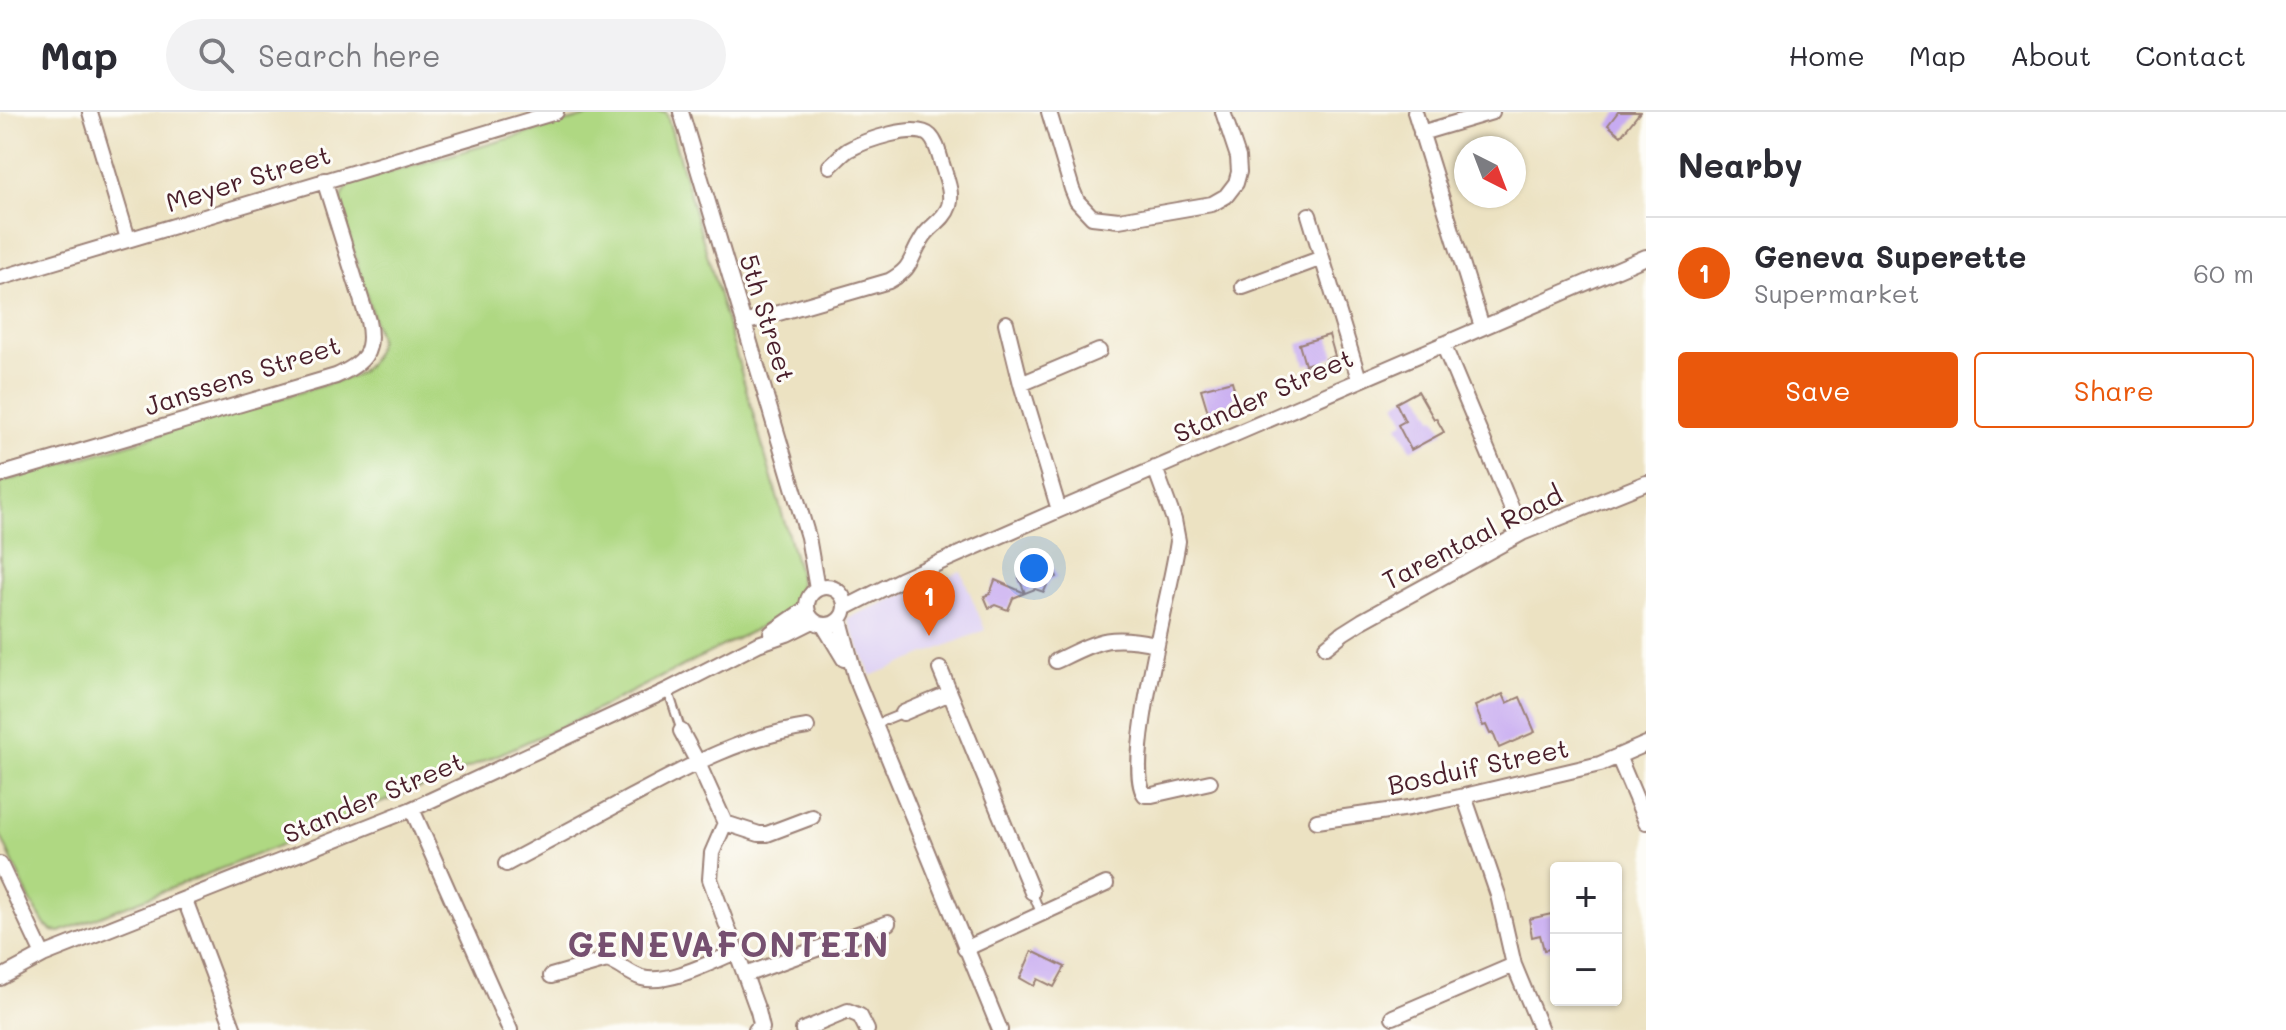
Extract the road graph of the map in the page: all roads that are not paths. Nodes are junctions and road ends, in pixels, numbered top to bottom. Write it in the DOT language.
graph roads {
  1 [pos="90,112"];
  2 [pos="556,112"];
  3 [pos="681,112"];
  4 [pos="1049,112"];
  5 [pos="1223,112"];
  6 [pos="1415,112"];
  7 [pos="1492,112"];
  8 [pos="1421,133"];
  9 [pos="830,166"];
  10 [pos="324,180"];
  11 [pos="1309,215"];
  12 [pos="128,239"];
  13 [pos="1646,257"];
  14 [pos="1322,258"];
  15 [pos="0,278"];
  16 [pos="1243,287"];
  17 [pos="744,323"];
  18 [pos="1006,323"];
  19 [pos="1482,327"];
  20 [pos="1443,344"];
  21 [pos="1099,351"];
  22 [pos="1359,379"];
  23 [pos="1021,384"];
  24 [pos="1155,468"];
  25 [pos="0,475"];
  26 [pos="1646,483"];
  27 [pos="1059,510"];
  28 [pos="1522,533"];
  29 [pos="835,600"];
  30 [pos="815,618"];
  31 [pos="1157,644"];
  32 [pos="1326,647"];
  33 [pos="1056,661"];
  34 [pos="940,669"];
  35 [pos="855,676"];
  36 [pos="668,690"];
  37 [pos="950,693"];
  38 [pos="903,713"];
  39 [pos="874,724"];
  40 [pos="807,727"];
  41 [pos="681,731"];
  42 [pos="1646,744"];
  43 [pos="1618,756"];
  44 [pos="697,761"];
  45 [pos="1210,782"];
  46 [pos="1464,796"];
  47 [pos="412,809"];
  48 [pos="812,817"];
  49 [pos="1317,821"];
  50 [pos="1646,822"];
  51 [pos="725,823"];
  52 [pos="0,864"];
  53 [pos="506,864"];
  54 [pos="1106,884"];
  55 [pos="1032,892"];
  56 [pos="185,900"];
  57 [pos="1041,914"];
  58 [pos="888,923"];
  59 [pos="965,949"];
  60 [pos="736,952"];
  61 [pos="43,955"];
  62 [pos="1514,965"];
  63 [pos="745,975"];
  64 [pos="551,976"];
  65 [pos="0,978"];
  66 [pos="1393,1017"];
  67 [pos="761,1029"];
  68 [pos="234,1030"];
  69 [pos="510,1030"];
  70 [pos="803,1030"];
  71 [pos="867,1030"];
  72 [pos="1000,1030"];
  73 [pos="1541,1030"];
  1 -- 12 [label="street"];
  2 -- 10 [label="street, Meyer Street"];
  3 -- 17 [label="street, 5th Street"];
  4 -- 5 [label="street"];
  6 -- 8 [label="street"];
  7 -- 8 [label="street"];
  8 -- 19 [label="street"];
  9 -- 17 [label="street"];
  10 -- 12 [label="street, Meyer Street"];
  10 -- 25 [label="street, Janssens Street"];
  11 -- 14 [label="street"];
  12 -- 15 [label="street, Meyer Street"];
  13 -- 19 [label="street, Stander Street"];
  14 -- 16 [label="street"];
  14 -- 22 [label="street"];
  17 -- 29 [label="street, 5th Street"];
  18 -- 23 [label="street"];
  19 -- 20 [label="street, Stander Street"];
  20 -- 22 [label="street, Stander Street"];
  20 -- 28 [label="street"];
  21 -- 23 [label="street"];
  22 -- 24 [label="street, Stander Street"];
  23 -- 27 [label="street"];
  24 -- 27 [label="street, Stander Street"];
  24 -- 31 [label="street"];
  26 -- 28 [label="street, Tarentaal Road"];
  27 -- 29 [label="street, Stander Street"];
  28 -- 32 [label="street, Tarentaal Road"];
  29 -- 30 [label="street, Stander Street"];
  29 -- 30 [label="street"];
  29 -- 35 [label="street"];
  30 -- 35 [label="street"];
  30 -- 36 [label="street, Stander Street"];
  31 -- 33 [label="street"];
  31 -- 45 [label="street"];
  34 -- 37 [label="street"];
  35 -- 39 [label="street"];
  36 -- 41 [label="lane"];
  36 -- 47 [label="street, Stander Street"];
  37 -- 38 [label="street"];
  37 -- 55 [label="street"];
  38 -- 39 [label="lane"];
  39 -- 59 [label="street"];
  40 -- 44 [label="street"];
  41 -- 44 [label="street"];
  42 -- 43 [label="street, Bosduif Street"];
  43 -- 46 [label="street, Bosduif Street"];
  43 -- 50 [label="street"];
  44 -- 51 [label="street"];
  44 -- 53 [label="street"];
  46 -- 49 [label="street, Bosduif Street"];
  46 -- 62 [label="street"];
  47 -- 56 [label="street, Stander Street"];
  47 -- 69 [label="street"];
  48 -- 51 [label="street"];
  51 -- 60 [label="street"];
  52 -- 61 [label="street"];
  54 -- 57 [label="street"];
  55 -- 57 [label="lane"];
  56 -- 61 [label="street, Stander Street"];
  56 -- 68 [label="street"];
  57 -- 59 [label="street"];
  58 -- 63 [label="street"];
  59 -- 72 [label="street"];
  60 -- 63 [label="street"];
  60 -- 64 [label="street"];
  61 -- 65 [label="street, Stander Street"];
  62 -- 66 [label="street"];
  62 -- 73 [label="street"];
  63 -- 67 [label="street"];
  70 -- 71 [label="street"];
}
